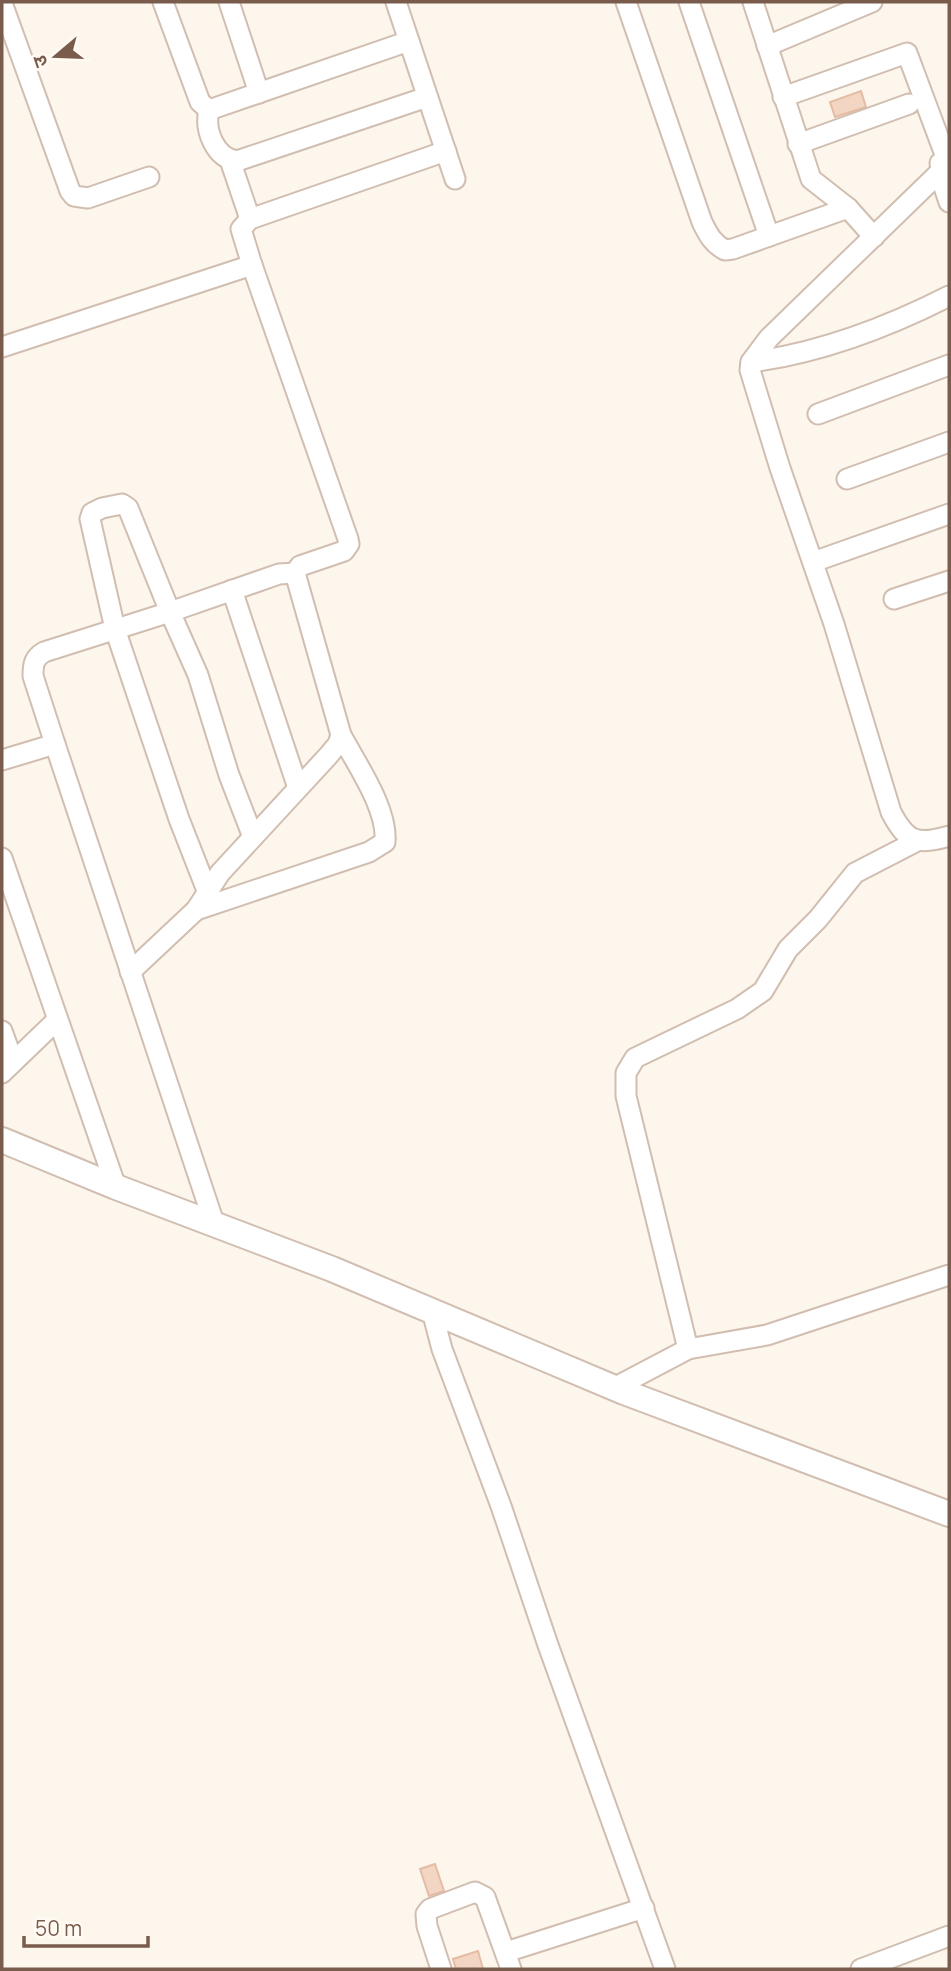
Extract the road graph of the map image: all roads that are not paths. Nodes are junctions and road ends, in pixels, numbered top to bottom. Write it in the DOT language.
graph roads {
  1 [pos="163,2"];
  2 [pos="229,2"];
  3 [pos="396,2"];
  4 [pos="626,2"];
  5 [pos="689,2"];
  6 [pos="753,2"];
  7 [pos="872,2"];
  8 [pos="2,3"];
  9 [pos="409,41"];
  10 [pos="767,46"];
  11 [pos="259,93"];
  12 [pos="427,97"];
  13 [pos="783,97"];
  14 [pos="909,104"];
  15 [pos="209,110"];
  16 [pos="798,144"];
  17 [pos="946,149"];
  18 [pos="446,151"];
  19 [pos="230,160"];
  20 [pos="940,172"];
  21 [pos="149,177"];
  22 [pos="455,179"];
  23 [pos="949,202"];
  24 [pos="848,208"];
  25 [pos="250,219"];
  26 [pos="769,236"];
  27 [pos="874,237"];
  28 [pos="252,265"];
  29 [pos="949,296"];
  30 [pos="2,347"];
  31 [pos="751,362"];
  32 [pos="949,365"];
  33 [pos="818,414"];
  34 [pos="949,442"];
  35 [pos="847,479"];
  36 [pos="949,514"];
  37 [pos="813,562"];
  38 [pos="295,573"];
  39 [pos="949,581"];
  40 [pos="232,590"];
  41 [pos="894,599"];
  42 [pos="170,612"];
  43 [pos="115,629"];
  44 [pos="341,735"];
  45 [pos="55,744"];
  46 [pos="2,760"];
  47 [pos="298,788"];
  48 [pos="949,836"];
  49 [pos="253,837"];
  50 [pos="917,841"];
  51 [pos="2,858"];
  52 [pos="208,893"];
  53 [pos="196,910"];
  54 [pos="130,972"];
  55 [pos="56,1021"];
  56 [pos="2,1031"];
  57 [pos="7,1067"];
  58 [pos="2,1140"];
  59 [pos="116,1187"];
  60 [pos="214,1223"];
  61 [pos="949,1275"];
  62 [pos="432,1311"];
  63 [pos="688,1349"];
  64 [pos="614,1388"];
  65 [pos="949,1514"];
  66 [pos="644,1908"];
  67 [pos="949,1936"];
  68 [pos="508,1961"];
  69 [pos="441,1969"];
  70 [pos="663,1969"];
  71 [pos="861,1969"];
  1 -- 15 [label="street"];
  2 -- 11 [label="street"];
  3 -- 9 [label="street"];
  4 -- 26 [label="street"];
  5 -- 26 [label="street"];
  6 -- 10 [label="street"];
  7 -- 10 [label="street"];
  8 -- 21 [label="street"];
  9 -- 11 [label="street"];
  9 -- 12 [label="street"];
  10 -- 13 [label="street"];
  11 -- 15 [label="street"];
  12 -- 18 [label="street"];
  12 -- 19 [label="street"];
  13 -- 16 [label="street"];
  13 -- 17 [label="street"];
  14 -- 16 [label="street"];
  15 -- 19 [label="street"];
  16 -- 24 [label="street"];
  17 -- 20 [label="street"];
  18 -- 22 [label="street"];
  18 -- 25 [label="street"];
  19 -- 25 [label="street"];
  20 -- 23 [label="street"];
  20 -- 27 [label="street"];
  24 -- 26 [label="street"];
  24 -- 27 [label="street"];
  25 -- 28 [label="street"];
  27 -- 31 [label="street"];
  28 -- 30 [label="street"];
  28 -- 38 [label="street"];
  29 -- 31 [label="street"];
  31 -- 37 [label="street"];
  32 -- 33 [label="street"];
  34 -- 35 [label="street"];
  36 -- 37 [label="street"];
  37 -- 50 [label="street"];
  38 -- 40 [label="street"];
  38 -- 44 [label="street"];
  39 -- 41 [label="street"];
  40 -- 42 [label="street"];
  40 -- 47 [label="street"];
  42 -- 43 [label="street"];
  42 -- 43 [label="street"];
  42 -- 49 [label="street"];
  43 -- 45 [label="street"];
  43 -- 52 [label="street"];
  44 -- 47 [label="street"];
  44 -- 53 [label="street"];
  45 -- 46 [label="street"];
  45 -- 54 [label="street"];
  47 -- 49 [label="street"];
  48 -- 50 [label="street"];
  49 -- 52 [label="street"];
  50 -- 63 [label="street"];
  51 -- 55 [label="street"];
  52 -- 53 [label="street"];
  53 -- 54 [label="street"];
  54 -- 60 [label="street"];
  55 -- 57 [label="street"];
  55 -- 59 [label="street"];
  56 -- 57 [label="street"];
  58 -- 59 [label="street"];
  59 -- 60 [label="street"];
  60 -- 62 [label="street"];
  61 -- 63 [label="street"];
  62 -- 64 [label="street"];
  62 -- 66 [label="street"];
  63 -- 64 [label="street"];
  64 -- 65 [label="street"];
  66 -- 68 [label="street"];
  66 -- 70 [label="street"];
  67 -- 71 [label="street"];
  68 -- 69 [label="street"];
}
